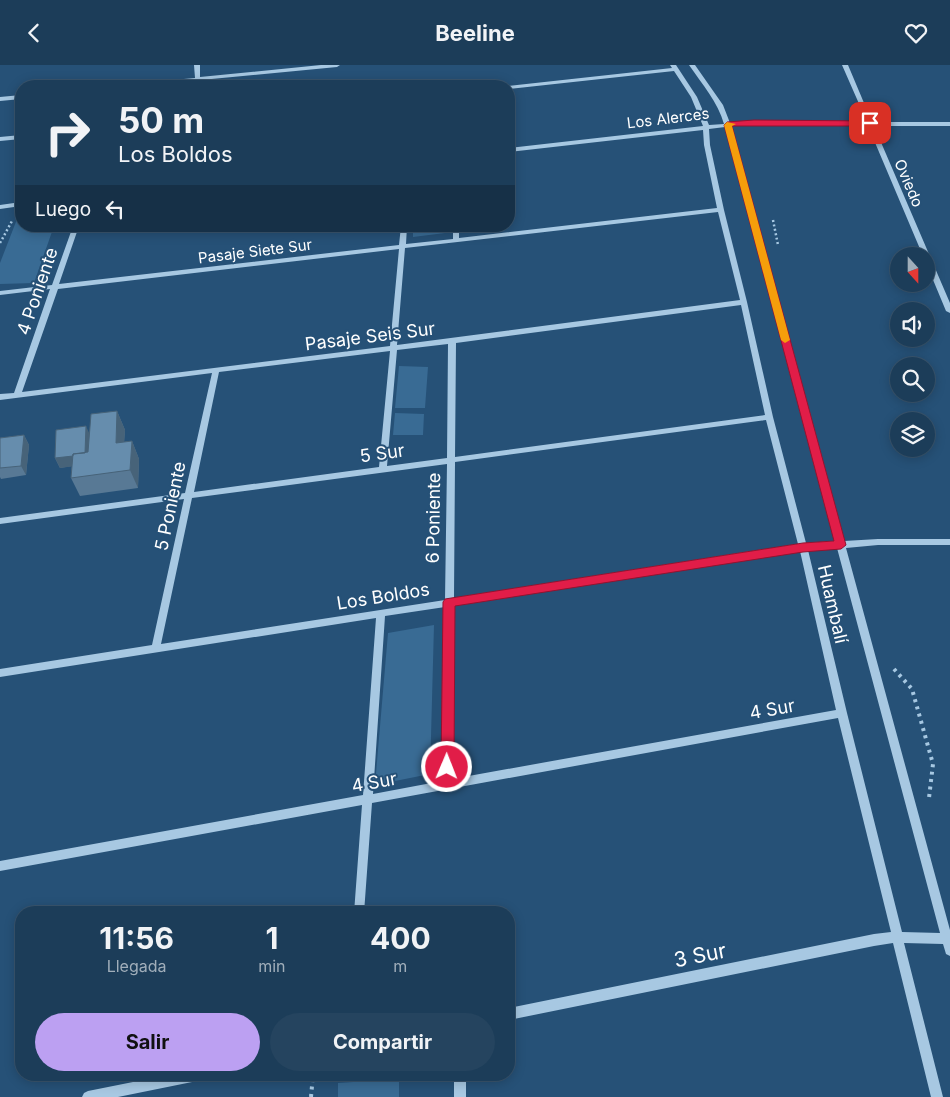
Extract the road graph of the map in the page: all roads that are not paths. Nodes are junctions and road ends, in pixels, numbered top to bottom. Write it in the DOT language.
graph roads {
  1 [pos="197,65"];
  2 [pos="337,65"];
  3 [pos="692,65"];
  4 [pos="845,65"];
  5 [pos="675,67"];
  6 [pos="198,79"];
  7 [pos="188,80"];
  8 [pos="515,86"];
  9 [pos="15,98"];
  10 [pos="0,99"];
  11 [pos="870,123"];
  12 [pos="950,124"];
  13 [pos="727,125"];
  14 [pos="706,126"];
  15 [pos="15,138"];
  16 [pos="0,139"];
  17 [pos="515,148"];
  18 [pos="15,205"];
  19 [pos="0,207"];
  20 [pos="721,210"];
  21 [pos="74,232"];
  22 [pos="403,232"];
  23 [pos="456,232"];
  24 [pos="456,240"];
  25 [pos="402,246"];
  26 [pos="54,286"];
  27 [pos="0,293"];
  28 [pos="744,301"];
  29 [pos="950,311"];
  30 [pos="452,341"];
  31 [pos="393,348"];
  32 [pos="216,370"];
  33 [pos="17,395"];
  34 [pos="0,397"];
  35 [pos="768,417"];
  36 [pos="451,460"];
  37 [pos="383,469"];
  38 [pos="189,495"];
  39 [pos="0,521"];
  40 [pos="950,542"];
  41 [pos="841,545"];
  42 [pos="803,547"];
  43 [pos="449,602"];
  44 [pos="380,613"];
  45 [pos="156,648"];
  46 [pos="0,673"];
  47 [pos="842,713"];
  48 [pos="447,785"];
  49 [pos="367,799"];
  50 [pos="0,866"];
  51 [pos="359,906"];
  52 [pos="899,937"];
  53 [pos="949,943"];
  54 [pos="515,1012"];
  55 [pos="167,1081"];
  56 [pos="460,1081"];
  57 [pos="88,1097"];
  58 [pos="460,1097"];
  59 [pos="938,1097"];
  1 -- 6 [label="street"];
  2 -- 6 [label="street"];
  3 -- 13 [label="street, Huambalí"];
  4 -- 11 [label="street, Oviedo"];
  5 -- 8 [label="street"];
  5 -- 14 [label="street, Huambalí"];
  6 -- 7 [label="street"];
  9 -- 10 [label="street"];
  11 -- 12 [label="street, Los Alerces"];
  11 -- 13 [label="street, Los Alerces"];
  11 -- 29 [label="street, Oviedo"];
  13 -- 14 [label="street, Los Alerces"];
  13 -- 41 [label="street, Huambalí"];
  14 -- 17 [label="street, Los Alerces"];
  14 -- 20 [label="street, Huambalí"];
  15 -- 16 [label="street"];
  18 -- 19 [label="street"];
  20 -- 24 [label="street, Pasaje Siete Sur"];
  20 -- 28 [label="street, Huambalí"];
  21 -- 26 [label="street, 4 Poniente"];
  22 -- 25 [label="street"];
  23 -- 24 [label="street"];
  24 -- 25 [label="street, Pasaje Siete Sur"];
  25 -- 26 [label="street, Pasaje Siete Sur"];
  25 -- 31 [label="street"];
  26 -- 27 [label="street, Pasaje Siete Sur"];
  26 -- 33 [label="street, 4 Poniente"];
  28 -- 30 [label="street, Pasaje Seis Sur"];
  28 -- 35 [label="street, Huambalí"];
  30 -- 31 [label="street, Pasaje Seis Sur"];
  30 -- 36 [label="street, 6 Poniente"];
  31 -- 32 [label="street, Pasaje Seis Sur"];
  31 -- 37 [label="street"];
  32 -- 33 [label="street, Pasaje Seis Sur"];
  32 -- 38 [label="street, 5 Poniente"];
  33 -- 34 [label="street, Pasaje Seis Sur"];
  35 -- 36 [label="street, 5 Sur"];
  35 -- 42 [label="street, Huambalí"];
  36 -- 37 [label="street, 5 Sur"];
  36 -- 43 [label="street, 6 Poniente"];
  37 -- 38 [label="street, 5 Sur"];
  38 -- 39 [label="street, 5 Sur"];
  38 -- 45 [label="street, 5 Poniente"];
  40 -- 41 [label="street, Los Boldos"];
  41 -- 42 [label="street, Los Boldos"];
  41 -- 53 [label="street, Huambalí"];
  42 -- 43 [label="street, Los Boldos"];
  42 -- 47 [label="street, Huambalí"];
  43 -- 44 [label="street, Los Boldos"];
  43 -- 48 [label="street, 6 Poniente"];
  44 -- 45 [label="street, Los Boldos"];
  44 -- 49 [label="street"];
  45 -- 46 [label="street, Los Boldos"];
  47 -- 48 [label="street, 4 Sur"];
  47 -- 52 [label="street, Huambalí"];
  48 -- 49 [label="street, 4 Sur"];
  49 -- 50 [label="street, 4 Sur"];
  49 -- 51 [label="street"];
  52 -- 53 [label="street, 3 Sur"];
  52 -- 54 [label="street, 3 Sur"];
  52 -- 59 [label="street, Huambalí"];
  55 -- 57 [label="street"];
  56 -- 58 [label="street"];
}
